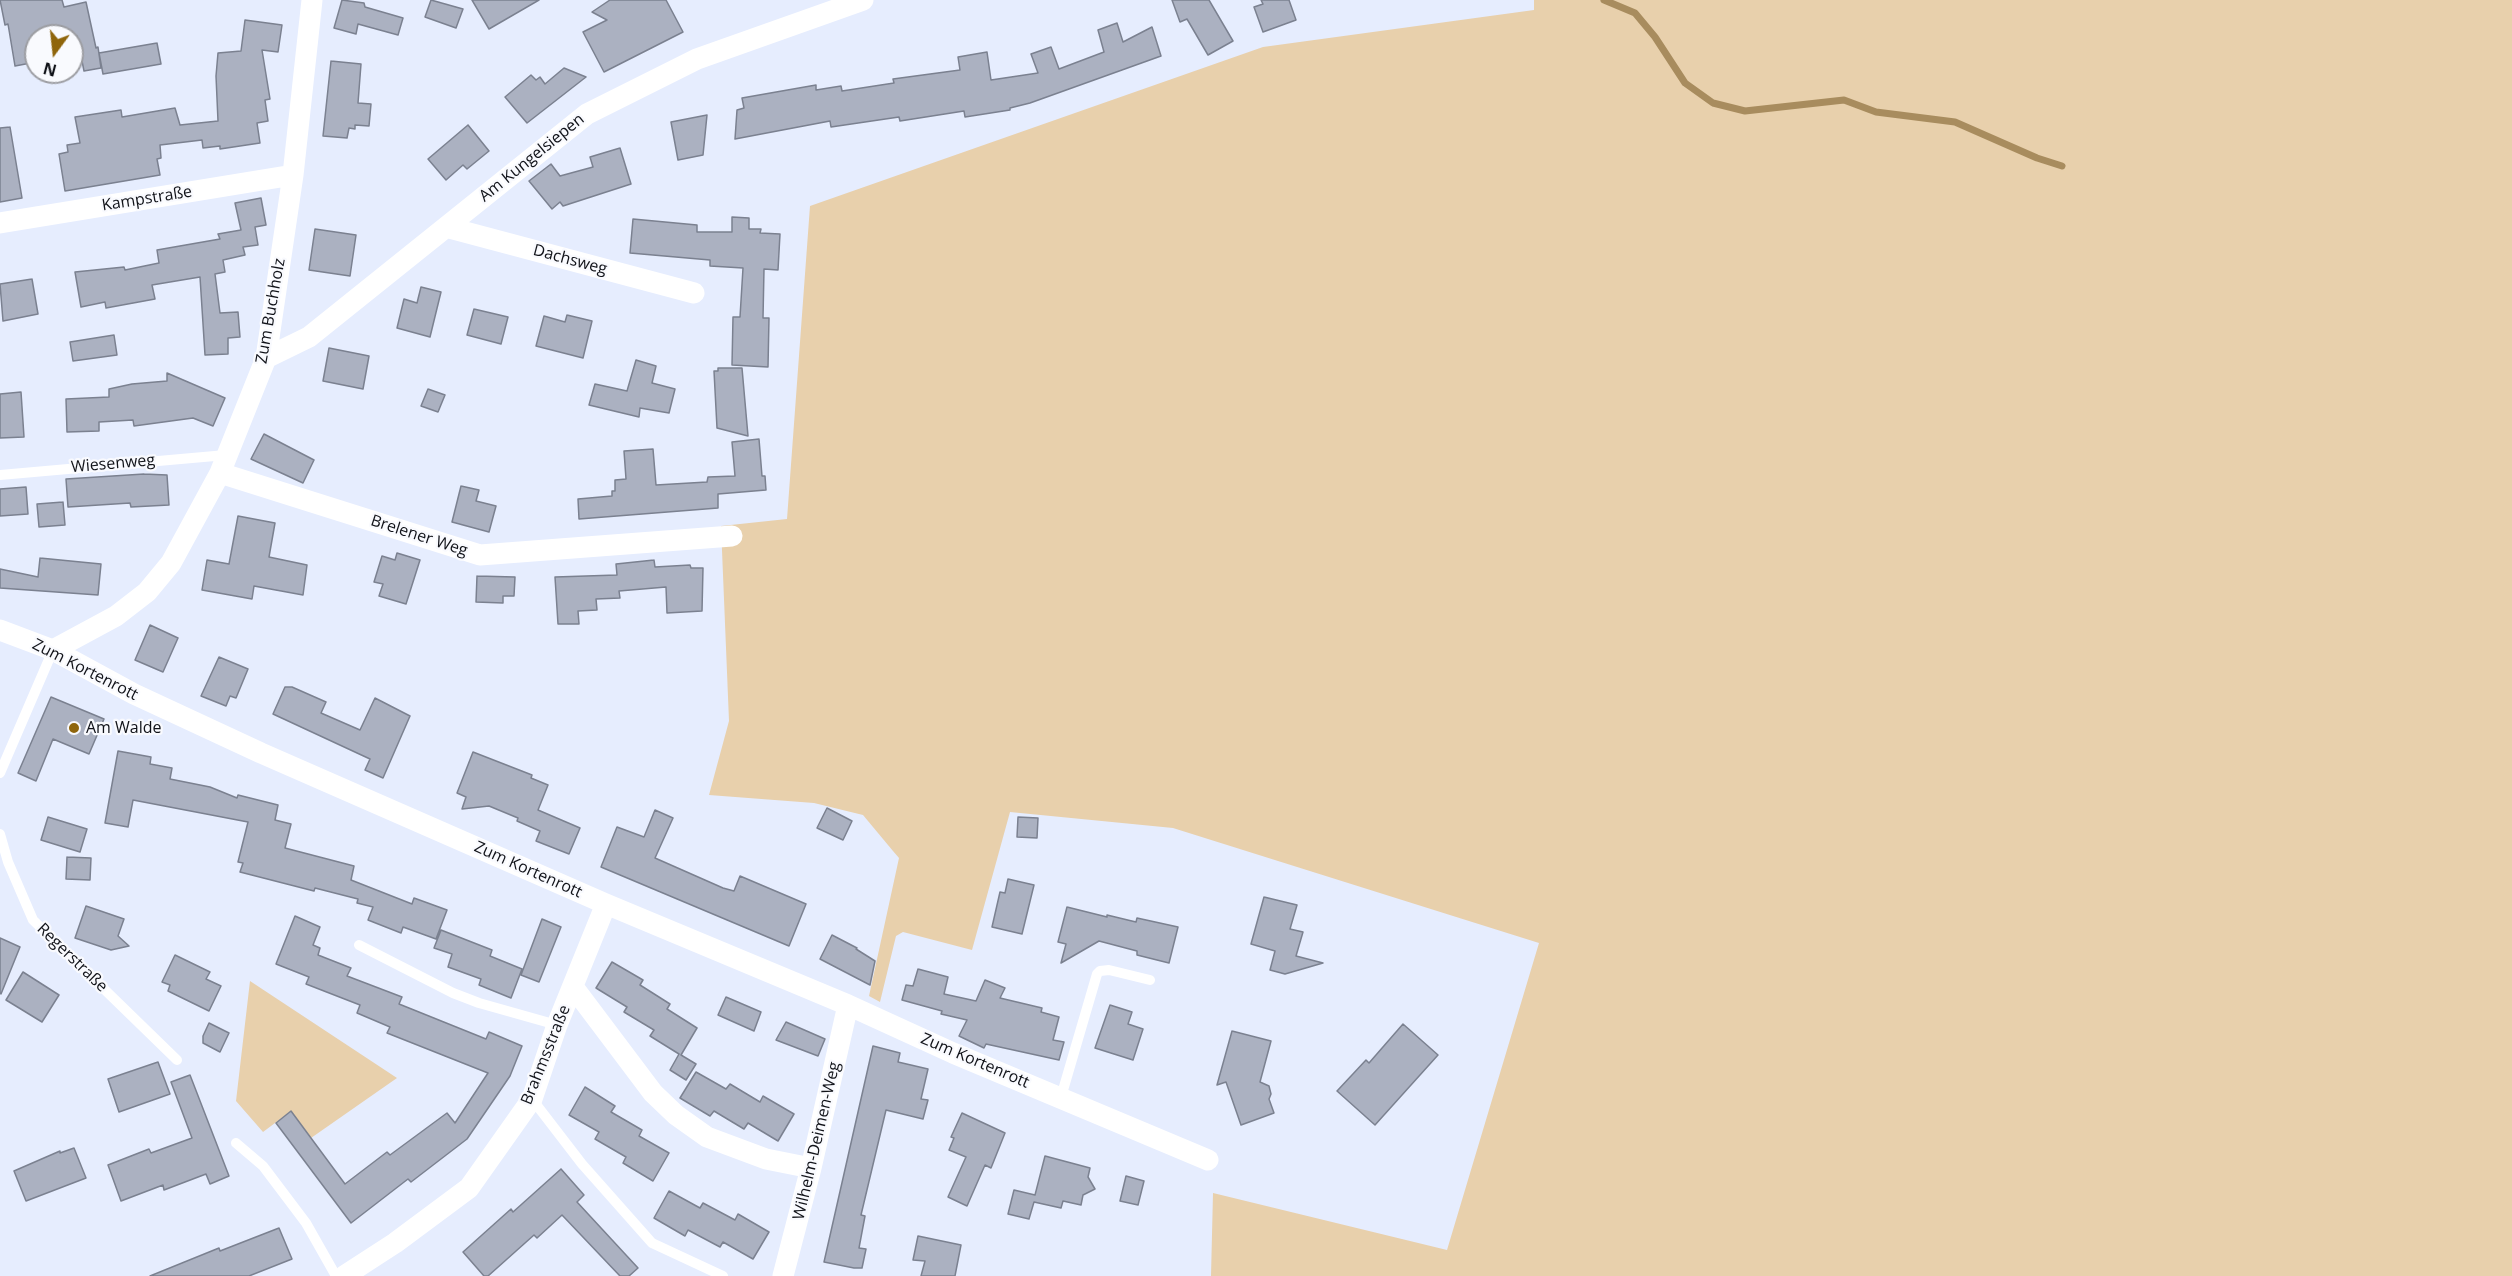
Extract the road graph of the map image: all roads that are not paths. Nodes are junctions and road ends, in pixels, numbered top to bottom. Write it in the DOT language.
graph roads {
  1 [pos="312,0"];
  2 [pos="864,0"];
  3 [pos="293,175"];
  4 [pos="0,223"];
  5 [pos="446,227"];
  6 [pos="694,293"];
  7 [pos="266,358"];
  8 [pos="223,464"];
  9 [pos="0,475"];
  10 [pos="732,536"];
  11 [pos="0,630"];
  12 [pos="52,650"];
  13 [pos="0,773"];
  14 [pos="0,834"];
  15 [pos="606,904"];
  16 [pos="358,945"];
  17 [pos="1149,980"];
  18 [pos="574,988"];
  19 [pos="848,1005"];
  20 [pos="557,1025"];
  21 [pos="177,1060"];
  22 [pos="1061,1098"];
  23 [pos="532,1099"];
  24 [pos="236,1143"];
  25 [pos="1208,1160"];
  26 [pos="811,1168"];
  27 [pos="336,1276"];
  28 [pos="344,1276"];
  29 [pos="723,1276"];
  30 [pos="783,1276"];
  1 -- 3 [label="street, Zum Buchholz"];
  2 -- 5 [label="street, Am Kungelsiepen"];
  3 -- 4 [label="street, Kampstraße"];
  3 -- 7 [label="street, Zum Buchholz"];
  5 -- 6 [label="street, Dachsweg"];
  5 -- 7 [label="street, Am Kungelsiepen"];
  7 -- 8 [label="street, Zum Buchholz"];
  8 -- 9 [label="lane, Wiesenweg"];
  8 -- 10 [label="street, Brelener Weg"];
  8 -- 12 [label="street, Zum Buchholz"];
  11 -- 12 [label="street, Zum Kortenrott"];
  12 -- 13 [label="lane"];
  12 -- 15 [label="street, Zum Kortenrott"];
  14 -- 21 [label="lane, Regerstraße"];
  15 -- 18 [label="street, Brahmsstraße"];
  15 -- 19 [label="street, Zum Kortenrott"];
  16 -- 20 [label="lane"];
  17 -- 22 [label="lane"];
  18 -- 20 [label="street, Brahmsstraße"];
  18 -- 26 [label="street"];
  19 -- 22 [label="street, Zum Kortenrott"];
  19 -- 26 [label="street, Wilhelm-Deimen-Weg"];
  20 -- 23 [label="street, Brahmsstraße"];
  22 -- 25 [label="street, Zum Kortenrott"];
  23 -- 28 [label="street, Brahmsstraße"];
  23 -- 29 [label="lane"];
  24 -- 27 [label="lane"];
  26 -- 30 [label="street, Wilhelm-Deimen-Weg"];
}
